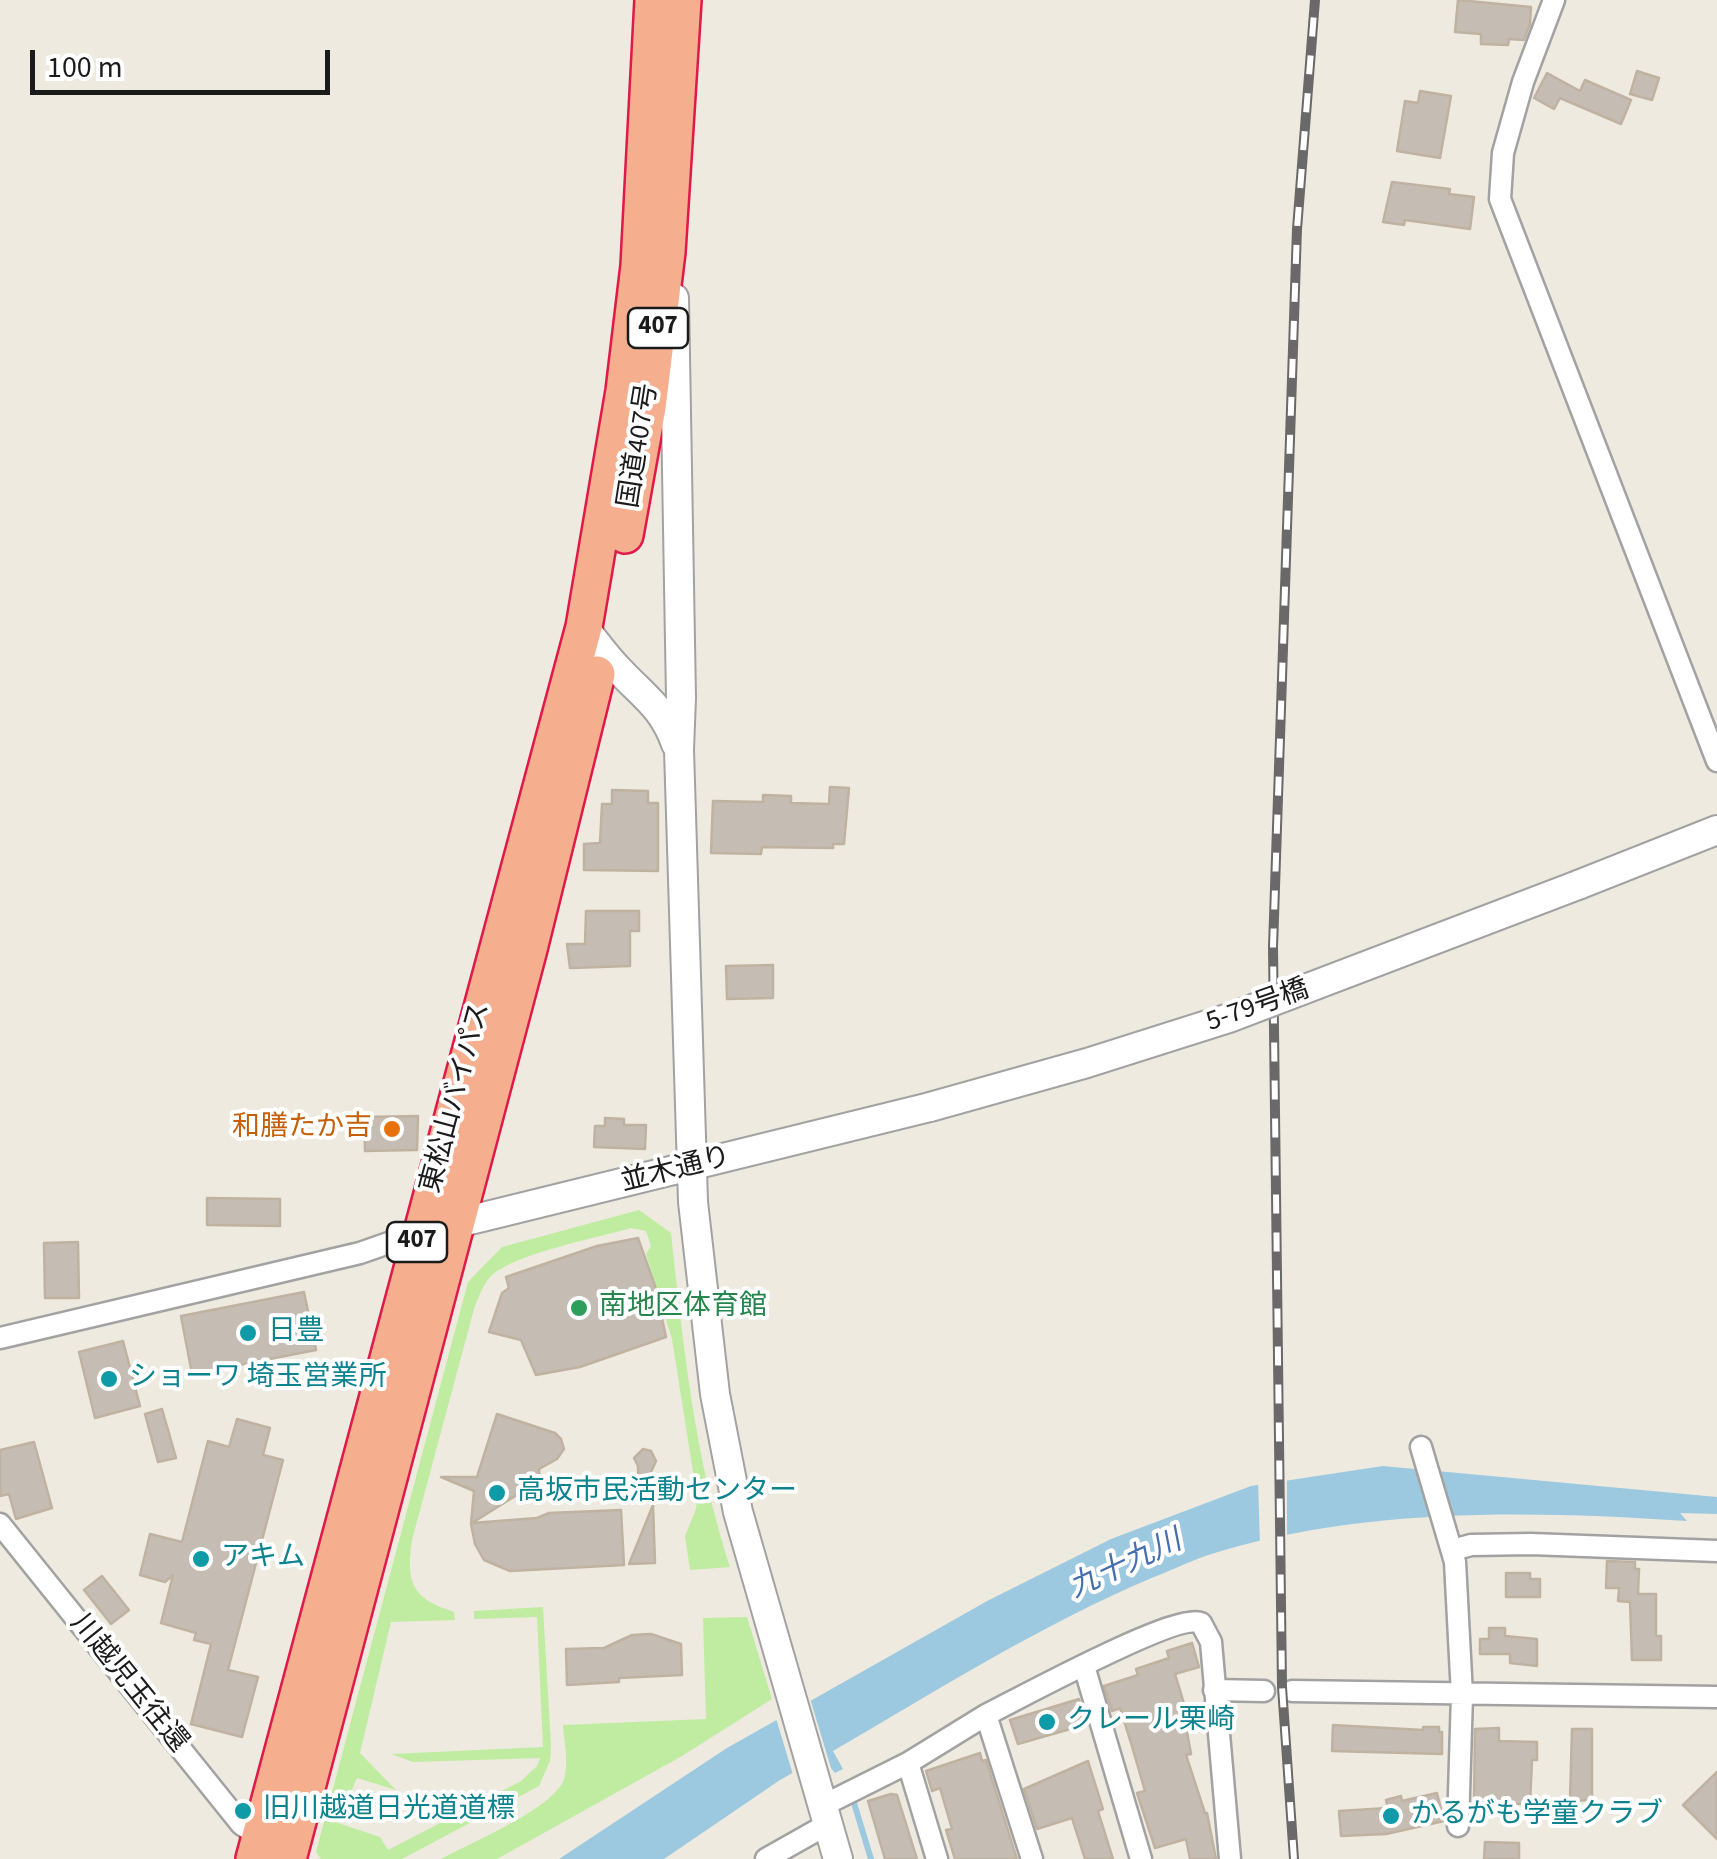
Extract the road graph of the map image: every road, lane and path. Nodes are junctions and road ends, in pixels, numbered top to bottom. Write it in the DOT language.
graph roads {
  1 [pos="653,0"];
  2 [pos="683,0"];
  3 [pos="1554,0"];
  4 [pos="667,252"];
  5 [pos="593,639"];
  6 [pos="678,750"];
  7 [pos="1717,761"];
  8 [pos="1717,830"];
  9 [pos="930,1107"];
  10 [pos="694,1168"];
  11 [pos="437,1228"];
  12 [pos="0,1338"];
  13 [pos="1422,1450"];
  14 [pos="0,1524"];
  15 [pos="1452,1546"];
  16 [pos="1717,1551"];
  17 [pos="1084,1666"];
  18 [pos="1214,1690"];
  19 [pos="1264,1691"];
  20 [pos="1292,1691"];
  21 [pos="1462,1695"];
  22 [pos="1717,1697"];
  23 [pos="986,1715"];
  24 [pos="908,1763"];
  25 [pos="823,1806"];
  26 [pos="1458,1826"];
  27 [pos="277,1854"];
  28 [pos="766,1859"];
  29 [pos="838,1859"];
  30 [pos="936,1859"];
  31 [pos="1032,1859"];
  32 [pos="1141,1859"];
  33 [pos="1230,1859"];
  1 -- 5 [label="highway, 国道407号 / 407"];
  2 -- 4 [label="highway, 国道407号 / 407"];
  3 -- 7 [label="street"];
  4 -- 5 [label="highway, 国道407号 / 407"];
  4 -- 6 [label="street"];
  5 -- 6 [label="street"];
  5 -- 11 [label="highway, 東松山バイパス / 407"];
  6 -- 10 [label="street"];
  8 -- 9 [label="street, 5-79号橋, bridge"];
  9 -- 10 [label="street, 並木通り"];
  10 -- 11 [label="street, 並木通り"];
  10 -- 25 [label="street"];
  11 -- 12 [label="street"];
  11 -- 27 [label="highway, 東松山バイパス / 407"];
  13 -- 15 [label="street"];
  14 -- 27 [label="street, 川越児玉往還"];
  15 -- 16 [label="street"];
  15 -- 21 [label="street"];
  17 -- 18 [label="street"];
  17 -- 23 [label="street"];
  17 -- 32 [label="street"];
  18 -- 19 [label="street"];
  18 -- 33 [label="street"];
  20 -- 21 [label="street"];
  21 -- 22 [label="street"];
  21 -- 26 [label="street"];
  23 -- 24 [label="street"];
  23 -- 31 [label="street"];
  24 -- 25 [label="street"];
  24 -- 30 [label="street"];
  25 -- 28 [label="street"];
  25 -- 29 [label="street"];
}
